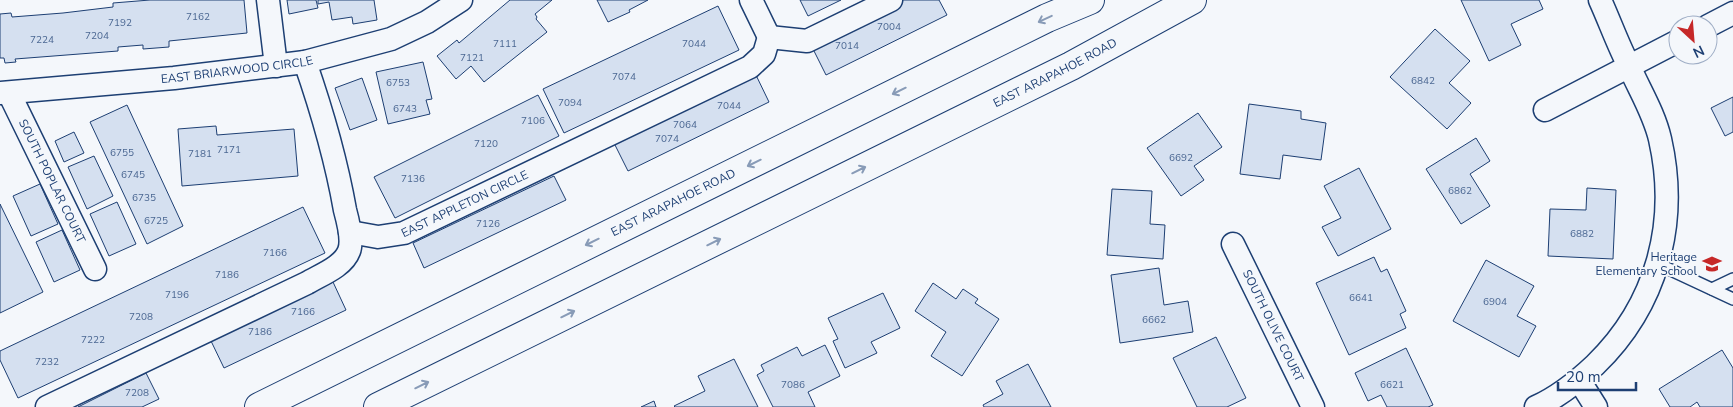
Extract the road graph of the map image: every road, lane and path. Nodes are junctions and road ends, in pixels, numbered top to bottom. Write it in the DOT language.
graph roads {
  1 [pos="268,0"];
  2 [pos="461,0"];
  3 [pos="751,0"];
  4 [pos="891,0"];
  5 [pos="1090,0"];
  6 [pos="1192,0"];
  7 [pos="1600,0"];
  8 [pos="1733,13"];
  9 [pos="1718,21"];
  10 [pos="769,37"];
  11 [pos="1668,46"];
  12 [pos="305,62"];
  13 [pos="276,66"];
  14 [pos="1629,66"];
  15 [pos="4,93"];
  16 [pos="1545,110"];
  17 [pos="350,232"];
  18 [pos="1233,244"];
  19 [pos="1658,264"];
  20 [pos="95,269"];
  21 [pos="1733,279"];
  22 [pos="1712,289"];
  23 [pos="1733,299"];
  24 [pos="1579,380"];
  25 [pos="47,407"];
  26 [pos="259,407"];
  27 [pos="378,407"];
  28 [pos="1313,407"];
  29 [pos="1536,407"];
  30 [pos="1596,407"];
  1 -- 13 [label="street"];
  2 -- 12 [label="street, EAST BRIARWOOD CIRCLE"];
  3 -- 10 [label="street"];
  4 -- 10 [label="street"];
  5 -- 26 [label="main road, EAST ARAPAHOE ROAD, one-way"];
  27 -- 6 [label="main road, EAST ARAPAHOE ROAD, one-way"];
  7 -- 14 [label="street"];
  8 -- 9 [label="street"];
  10 -- 17 [label="street, EAST APPLETON CIRCLE"];
  11 -- 14 [label="street"];
  12 -- 13 [label="street, EAST BRIARWOOD CIRCLE"];
  12 -- 17 [label="street"];
  13 -- 15 [label="street, EAST BRIARWOOD CIRCLE"];
  14 -- 16 [label="street"];
  14 -- 19 [label="street"];
  15 -- 20 [label="street, SOUTH POPLAR COURT"];
  17 -- 25 [label="street"];
  18 -- 28 [label="street, SOUTH OLIVE COURT"];
  19 -- 22 [label="lane"];
  19 -- 24 [label="street"];
  21 -- 22 [label="lane"];
  22 -- 23 [label="lane"];
  24 -- 29 [label="street"];
  24 -- 30 [label="street"];
}
